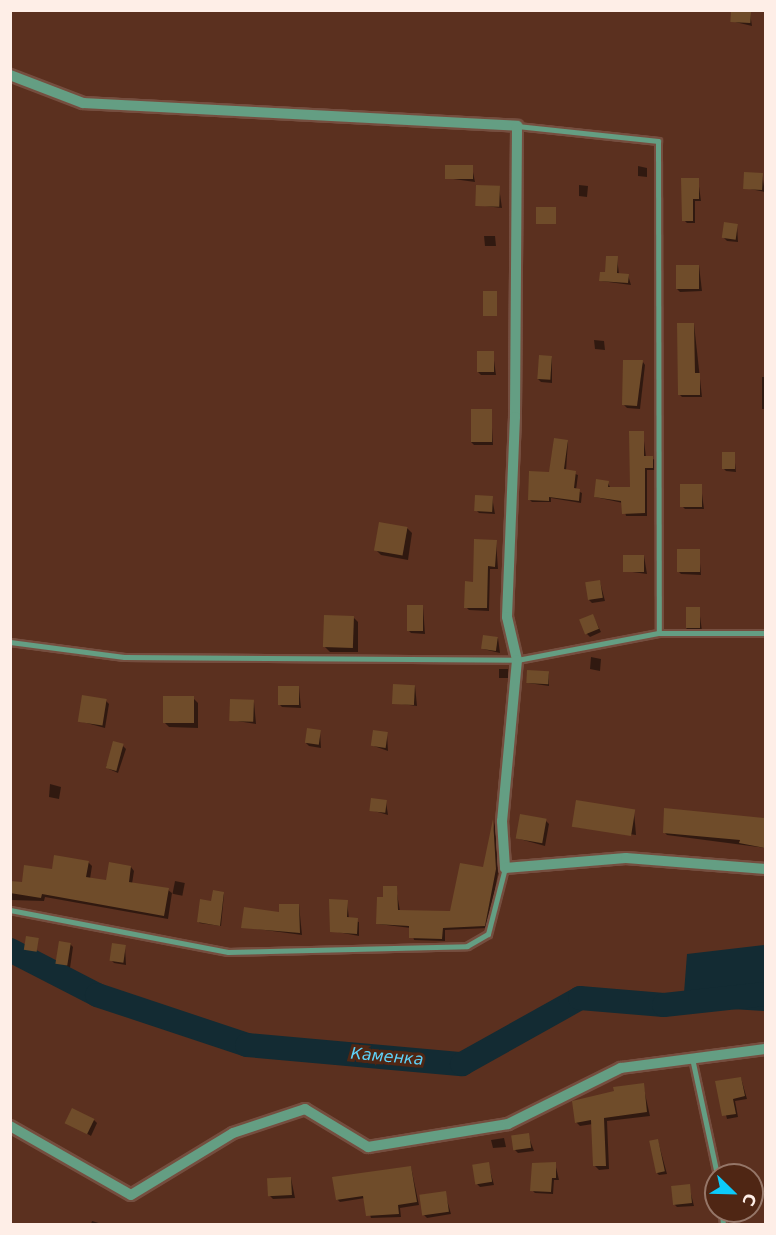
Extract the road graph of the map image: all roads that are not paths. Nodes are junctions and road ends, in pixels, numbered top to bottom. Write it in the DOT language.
graph roads {
  1 [pos="10,75"];
  2 [pos="517,126"];
  3 [pos="659,633"];
  4 [pos="765,633"];
  5 [pos="10,642"];
  6 [pos="517,660"];
  7 [pos="505,868"];
  8 [pos="765,869"];
  9 [pos="10,910"];
  10 [pos="765,1049"];
  11 [pos="692,1058"];
  12 [pos="10,1126"];
  13 [pos="714,1163"];
  1 -- 2 [label="street"];
  2 -- 3 [label="lane"];
  2 -- 6 [label="street"];
  3 -- 4 [label="lane"];
  3 -- 6 [label="lane"];
  5 -- 6 [label="lane"];
  6 -- 7 [label="street"];
  7 -- 8 [label="street"];
  7 -- 9 [label="lane"];
  10 -- 11 [label="street"];
  11 -- 12 [label="street"];
  11 -- 13 [label="lane"];
}
